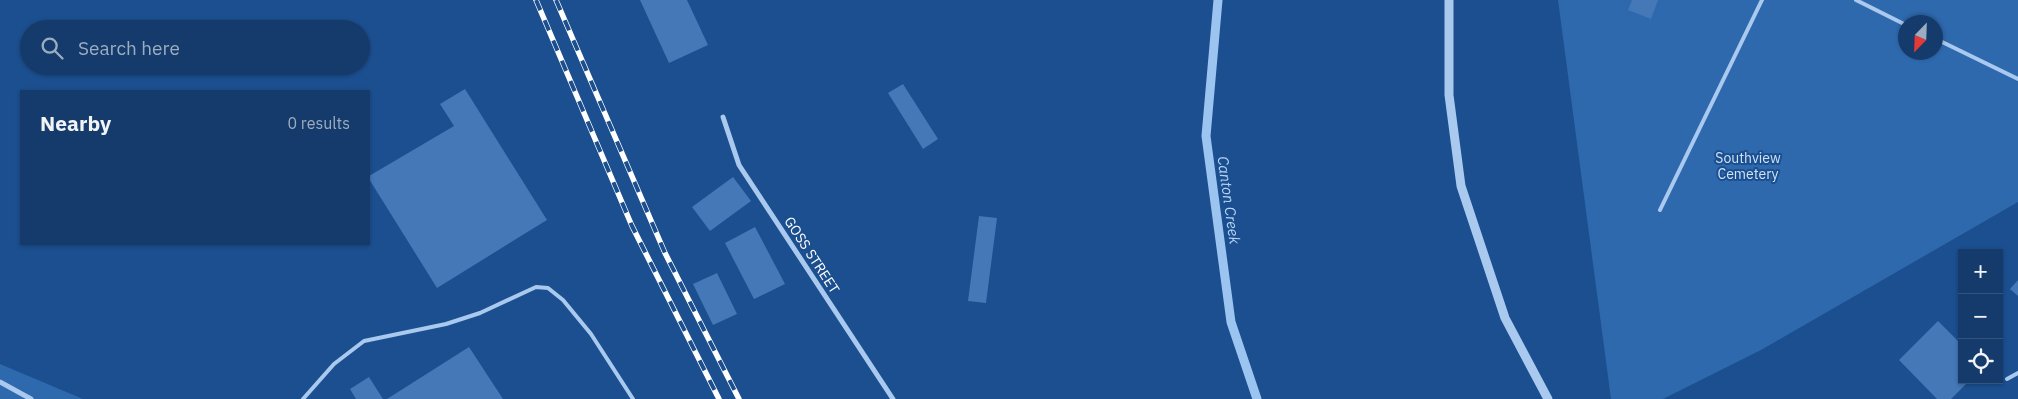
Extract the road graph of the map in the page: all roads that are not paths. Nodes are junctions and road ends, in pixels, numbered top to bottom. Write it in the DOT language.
graph roads {
  1 [pos="1449,0"];
  2 [pos="1762,0"];
  3 [pos="1856,0"];
  4 [pos="1898,21"];
  5 [pos="1943,42"];
  6 [pos="2018,79"];
  7 [pos="723,117"];
  8 [pos="1660,210"];
  9 [pos="2018,373"];
  10 [pos="2006,379"];
  11 [pos="0,382"];
  12 [pos="31,399"];
  13 [pos="303,399"];
  14 [pos="633,399"];
  15 [pos="893,399"];
  16 [pos="1548,399"];
  1 -- 16 [label="street"];
  2 -- 8 [label="lane"];
  3 -- 4 [label="lane"];
  5 -- 6 [label="lane"];
  7 -- 15 [label="street, GOSS STREET"];
  9 -- 10 [label="lane"];
  11 -- 12 [label="street"];
  13 -- 14 [label="lane"];
}
